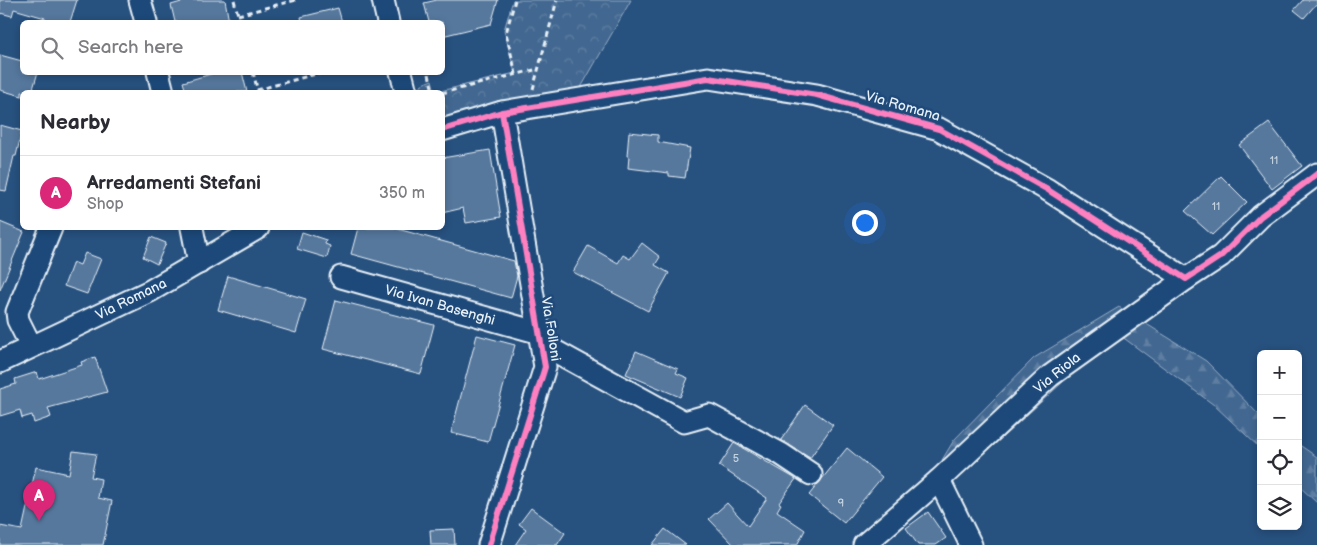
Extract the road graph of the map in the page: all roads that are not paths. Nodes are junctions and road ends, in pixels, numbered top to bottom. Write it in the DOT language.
graph roads {
  1 [pos="140,0"];
  2 [pos="383,0"];
  3 [pos="145,20"];
  4 [pos="388,20"];
  5 [pos="159,75"];
  6 [pos="402,75"];
  7 [pos="162,90"];
  8 [pos="406,90"];
  9 [pos="502,112"];
  10 [pos="445,129"];
  11 [pos="1317,174"];
  12 [pos="50,230"];
  13 [pos="192,230"];
  14 [pos="255,230"];
  15 [pos="199,263"];
  16 [pos="341,277"];
  17 [pos="1186,279"];
  18 [pos="541,339"];
  19 [pos="32,346"];
  20 [pos="0,362"];
  21 [pos="811,474"];
  22 [pos="938,480"];
  23 [pos="489,545"];
  24 [pos="864,545"];
  25 [pos="972,545"];
  1 -- 3 [label="street"];
  2 -- 4 [label="street"];
  5 -- 7 [label="street"];
  6 -- 8 [label="street"];
  9 -- 10 [label="street, Via Romana"];
  9 -- 17 [label="street, Via Romana"];
  9 -- 18 [label="street, Via Folloni"];
  11 -- 17 [label="street"];
  12 -- 19 [label="street"];
  13 -- 15 [label="street"];
  14 -- 15 [label="street, Via Romana"];
  15 -- 19 [label="street, Via Romana"];
  16 -- 18 [label="street, Via Ivan Basenghi"];
  17 -- 22 [label="street, Via Riola"];
  18 -- 21 [label="street, Via Folloni"];
  18 -- 23 [label="street, Via Folloni"];
  19 -- 20 [label="street, Via Romana"];
  22 -- 24 [label="street, Via Riola"];
  22 -- 25 [label="street"];
}
